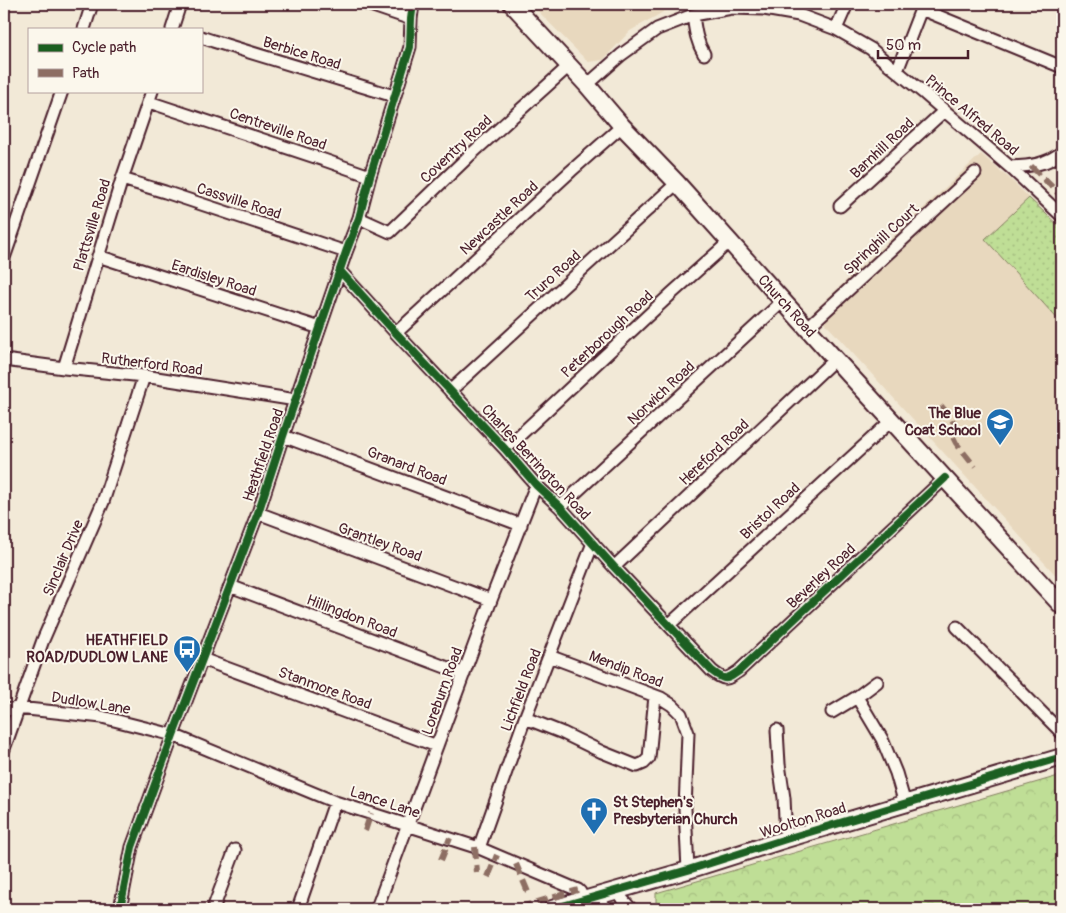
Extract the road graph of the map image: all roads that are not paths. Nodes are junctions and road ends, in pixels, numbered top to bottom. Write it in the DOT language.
graph roads {
  1 [pos="92,4"];
  2 [pos="180,4"];
  3 [pos="367,4"];
  4 [pos="413,4"];
  5 [pos="512,4"];
  6 [pos="847,4"];
  7 [pos="922,6"];
  8 [pos="693,15"];
  9 [pos="411,19"];
  10 [pos="84,28"];
  11 [pos="175,28"];
  12 [pos="836,29"];
  13 [pos="202,37"];
  14 [pos="704,54"];
  15 [pos="569,66"];
  16 [pos="1062,67"];
  17 [pos="896,71"];
  18 [pos="587,85"];
  19 [pos="62,92"];
  20 [pos="150,96"];
  21 [pos="394,96"];
  22 [pos="944,111"];
  23 [pos="622,126"];
  24 [pos="1062,152"];
  25 [pos="1010,167"];
  26 [pos="975,173"];
  27 [pos="370,176"];
  28 [pos="122,179"];
  29 [pos="677,184"];
  30 [pos="840,206"];
  31 [pos="1060,208"];
  32 [pos="359,218"];
  33 [pos="729,242"];
  34 [pos="346,252"];
  35 [pos="98,256"];
  36 [pos="4,258"];
  37 [pos="340,271"];
  38 [pos="783,301"];
  39 [pos="320,328"];
  40 [pos="807,328"];
  41 [pos="396,333"];
  42 [pos="836,359"];
  43 [pos="4,360"];
  44 [pos="64,368"];
  45 [pos="144,376"];
  46 [pos="450,391"];
  47 [pos="296,400"];
  48 [pos="892,420"];
  49 [pos="283,436"];
  50 [pos="505,448"];
  51 [pos="945,478"];
  52 [pos="536,485"];
  53 [pos="560,506"];
  54 [pos="258,513"];
  55 [pos="521,525"];
  56 [pos="593,543"];
  57 [pos="614,567"];
  58 [pos="230,586"];
  59 [pos="491,600"];
  60 [pos="1062,606"];
  61 [pos="670,624"];
  62 [pos="956,627"];
  63 [pos="549,656"];
  64 [pos="202,659"];
  65 [pos="712,671"];
  66 [pos="464,674"];
  67 [pos="877,682"];
  68 [pos="656,696"];
  69 [pos="857,697"];
  70 [pos="18,708"];
  71 [pos="4,710"];
  72 [pos="832,712"];
  73 [pos="526,718"];
  74 [pos="777,730"];
  75 [pos="1062,733"];
  76 [pos="172,735"];
  77 [pos="438,746"];
  78 [pos="4,749"];
  79 [pos="1062,757"];
  80 [pos="335,802"];
  81 [pos="905,804"];
  82 [pos="408,825"];
  83 [pos="786,839"];
  84 [pos="479,848"];
  85 [pos="235,850"];
  86 [pos="688,870"];
  87 [pos="618,890"];
  88 [pos="595,902"];
  89 [pos="120,909"];
  90 [pos="214,909"];
  91 [pos="298,909"];
  92 [pos="378,909"];
  93 [pos="552,909"];
  94 [pos="631,909"];
  1 -- 10 [label="street"];
  2 -- 11 [label="street"];
  3 -- 9 [label="street"];
  4 -- 9 [label="street, Heathfield Road"];
  5 -- 15 [label="street, Church Road"];
  6 -- 12 [label="street"];
  7 -- 16 [label="street"];
  7 -- 17 [label="street"];
  8 -- 12 [label="street, Prince Alfred Road"];
  8 -- 14 [label="street"];
  8 -- 18 [label="street, Prince Alfred Road"];
  9 -- 21 [label="street, Heathfield Road"];
  12 -- 17 [label="street, Prince Alfred Road"];
  13 -- 21 [label="street, Berbice Road"];
  15 -- 18 [label="street, Church Road"];
  15 -- 32 [label="street, Coventry Road"];
  17 -- 22 [label="street, Prince Alfred Road"];
  18 -- 23 [label="street, Church Road"];
  19 -- 36 [label="street"];
  20 -- 27 [label="street, Centreville Road"];
  20 -- 28 [label="street, Plattsville Road"];
  21 -- 27 [label="street, Heathfield Road"];
  22 -- 25 [label="street, Prince Alfred Road"];
  22 -- 30 [label="street, Barnhill Road"];
  23 -- 29 [label="street, Church Road"];
  23 -- 41 [label="street, Newcastle Road"];
  24 -- 25 [label="street"];
  25 -- 31 [label="street, Prince Alfred Road"];
  26 -- 40 [label="street, Springhill Court"];
  27 -- 32 [label="street, Heathfield Road"];
  28 -- 34 [label="street, Cassville Road"];
  28 -- 35 [label="street, Plattsville Road"];
  29 -- 33 [label="street, Church Road"];
  29 -- 46 [label="street, Truro Road"];
  32 -- 34 [label="street, Heathfield Road"];
  33 -- 38 [label="street, Church Road"];
  33 -- 50 [label="street, Peterborough Road"];
  34 -- 37 [label="street, Heathfield Road"];
  35 -- 39 [label="street, Eardisley Road"];
  35 -- 44 [label="street, Plattsville Road"];
  37 -- 39 [label="street, Heathfield Road"];
  37 -- 41 [label="street, Charles Berrington Road"];
  38 -- 40 [label="street, Church Road"];
  38 -- 53 [label="street, Norwich Road"];
  39 -- 47 [label="street, Heathfield Road"];
  40 -- 42 [label="street, Church Road"];
  41 -- 46 [label="street, Charles Berrington Road"];
  42 -- 48 [label="street, Church Road"];
  42 -- 57 [label="street, Hereford Road"];
  43 -- 44 [label="street, Rutherford Road"];
  44 -- 45 [label="street, Rutherford Road"];
  45 -- 47 [label="street, Rutherford Road"];
  45 -- 70 [label="street, Sinclair Drive"];
  46 -- 50 [label="street, Charles Berrington Road"];
  47 -- 49 [label="street, Heathfield Road"];
  48 -- 51 [label="street, Church Road"];
  48 -- 61 [label="street, Bristol Road"];
  49 -- 54 [label="street, Heathfield Road"];
  49 -- 55 [label="street, Granard Road"];
  50 -- 52 [label="street, Charles Berrington Road"];
  51 -- 60 [label="street, Church Road"];
  51 -- 65 [label="street, Beverley Road"];
  52 -- 53 [label="street, Charles Berrington Road"];
  52 -- 55 [label="street, Loreburn Road"];
  53 -- 56 [label="street, Charles Berrington Road"];
  54 -- 58 [label="street, Heathfield Road"];
  54 -- 59 [label="street, Grantley Road"];
  55 -- 59 [label="street, Loreburn Road"];
  56 -- 57 [label="street, Charles Berrington Road"];
  56 -- 63 [label="street, Lichfield Road"];
  57 -- 61 [label="street, Charles Berrington Road"];
  58 -- 64 [label="street, Heathfield Road"];
  58 -- 66 [label="street, Hillingdon Road"];
  59 -- 66 [label="street, Loreburn Road"];
  61 -- 65 [label="street, Charles Berrington Road"];
  62 -- 75 [label="street"];
  63 -- 68 [label="street, Mendip Road"];
  63 -- 73 [label="street, Lichfield Road"];
  64 -- 76 [label="street, Heathfield Road"];
  64 -- 77 [label="street, Stanmore Road"];
  66 -- 77 [label="street, Loreburn Road"];
  67 -- 69 [label="street"];
  68 -- 73 [label="street"];
  68 -- 86 [label="street, Mendip Road"];
  69 -- 72 [label="street"];
  69 -- 81 [label="street"];
  70 -- 71 [label="street, Dudlow Lane"];
  70 -- 76 [label="street, Dudlow Lane"];
  70 -- 78 [label="street, Sinclair Drive"];
  73 -- 84 [label="street, Lichfield Road"];
  74 -- 83 [label="street"];
  76 -- 80 [label="street, Lance Lane"];
  76 -- 89 [label="street, Heathfield Road"];
  77 -- 82 [label="street, Loreburn Road"];
  79 -- 81 [label="street, Woolton Road"];
  80 -- 82 [label="street, Lance Lane"];
  80 -- 91 [label="street"];
  81 -- 83 [label="street, Woolton Road"];
  82 -- 84 [label="street, Lance Lane"];
  82 -- 92 [label="street, Loreburn Road"];
  83 -- 86 [label="street, Woolton Road"];
  84 -- 88 [label="street, Lance Lane"];
  85 -- 90 [label="street"];
  86 -- 87 [label="street, Woolton Road"];
  87 -- 88 [label="street, Woolton Road"];
  87 -- 94 [label="street"];
  88 -- 93 [label="street, Woolton Road"];
}
